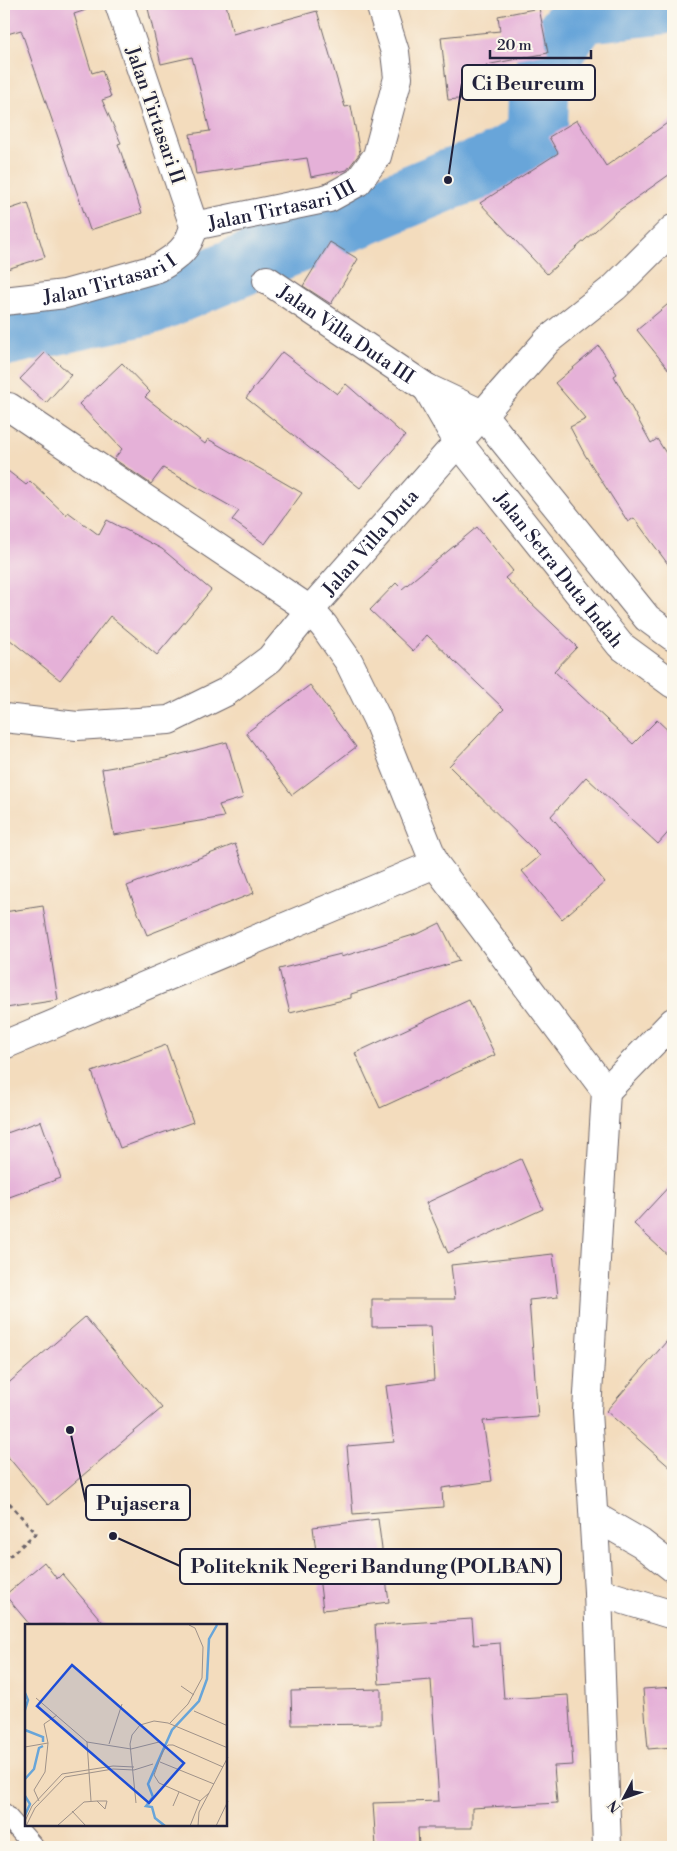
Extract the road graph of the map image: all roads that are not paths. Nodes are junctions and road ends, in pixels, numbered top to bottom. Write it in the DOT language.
graph roads {
  1 [pos="119,4"];
  2 [pos="380,4"];
  3 [pos="194,226"];
  4 [pos="673,229"];
  5 [pos="267,280"];
  6 [pos="4,301"];
  7 [pos="428,388"];
  8 [pos="9,407"];
  9 [pos="482,414"];
  10 [pos="458,442"];
  11 [pos="310,610"];
  12 [pos="673,637"];
  13 [pos="673,684"];
  14 [pos="4,718"];
  15 [pos="435,864"];
  16 [pos="673,1022"];
  17 [pos="4,1045"];
  18 [pos="606,1091"];
  19 [pos="594,1516"];
  20 [pos="673,1568"];
  21 [pos="598,1592"];
  22 [pos="673,1615"];
  23 [pos="4,1813"];
  24 [pos="34,1847"];
  25 [pos="607,1847"];
  1 -- 3 [label="street, Jalan Tirtasari II"];
  2 -- 3 [label="street, Jalan Tirtasari III"];
  3 -- 6 [label="street, Jalan Tirtasari I"];
  4 -- 9 [label="street, Jalan Villa Duta"];
  5 -- 7 [label="street, Jalan Villa Duta III"];
  7 -- 9 [label="street, Jalan Villa Duta III"];
  7 -- 10 [label="street, Jalan Villa Duta III"];
  8 -- 11 [label="street"];
  9 -- 10 [label="street, Jalan Villa Duta"];
  9 -- 12 [label="street, Jalan Setra Duta Indah"];
  10 -- 11 [label="street, Jalan Villa Duta"];
  10 -- 13 [label="street, Jalan Setra Duta Indah"];
  11 -- 14 [label="street, Jalan Villa Duta"];
  11 -- 15 [label="street"];
  15 -- 17 [label="street"];
  15 -- 18 [label="street"];
  16 -- 18 [label="street"];
  18 -- 19 [label="street"];
  19 -- 20 [label="street"];
  19 -- 21 [label="street"];
  21 -- 22 [label="street"];
  21 -- 25 [label="street"];
  23 -- 24 [label="lane"];
}
